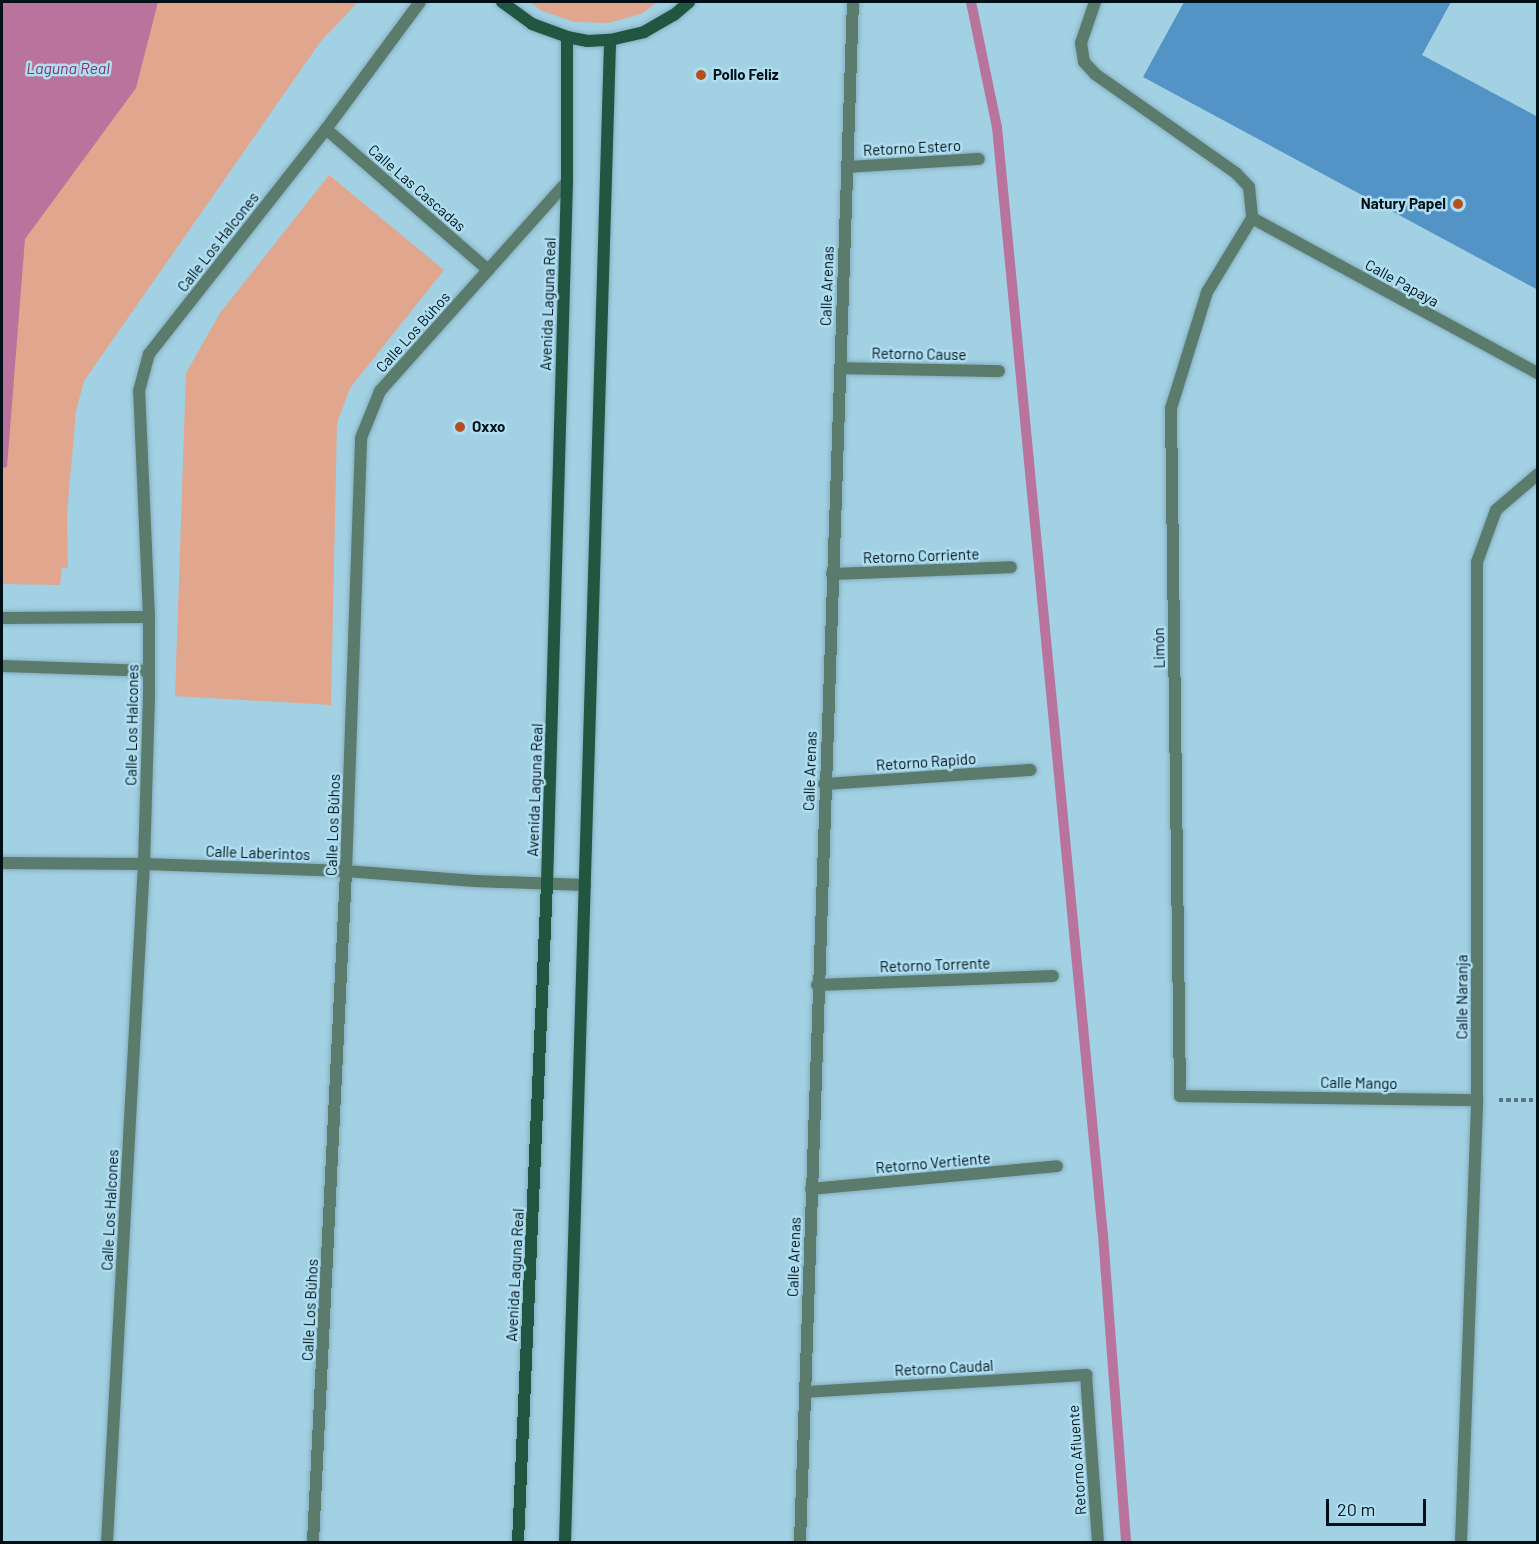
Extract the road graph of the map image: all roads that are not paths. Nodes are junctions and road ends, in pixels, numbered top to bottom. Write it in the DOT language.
graph roads {
  1 [pos="420,2"];
  2 [pos="502,2"];
  3 [pos="689,2"];
  4 [pos="853,2"];
  5 [pos="1095,2"];
  6 [pos="567,38"];
  7 [pos="610,40"];
  8 [pos="326,129"];
  9 [pos="979,159"];
  10 [pos="847,167"];
  11 [pos="567,182"];
  12 [pos="1252,218"];
  13 [pos="488,270"];
  14 [pos="840,368"];
  15 [pos="999,371"];
  16 [pos="1538,373"];
  17 [pos="1538,474"];
  18 [pos="1011,567"];
  19 [pos="832,574"];
  20 [pos="149,617"];
  21 [pos="2,618"];
  22 [pos="2,666"];
  23 [pos="149,670"];
  24 [pos="1031,770"];
  25 [pos="824,784"];
  26 [pos="2,863"];
  27 [pos="144,864"];
  28 [pos="346,871"];
  29 [pos="547,884"];
  30 [pos="585,885"];
  31 [pos="1053,976"];
  32 [pos="817,985"];
  33 [pos="1180,1096"];
  34 [pos="1477,1100"];
  35 [pos="1057,1166"];
  36 [pos="811,1189"];
  37 [pos="1086,1375"];
  38 [pos="805,1392"];
  39 [pos="107,1542"];
  40 [pos="313,1542"];
  41 [pos="518,1542"];
  42 [pos="565,1542"];
  43 [pos="800,1542"];
  44 [pos="1098,1542"];
  45 [pos="1461,1542"];
  1 -- 8 [label="street, Calle Los Halcones"];
  2 -- 6 [label="street"];
  3 -- 7 [label="street"];
  4 -- 10 [label="street, Calle Arenas"];
  5 -- 12 [label="street"];
  6 -- 7 [label="street"];
  6 -- 11 [label="street, Avenida Laguna Real"];
  7 -- 30 [label="street"];
  8 -- 13 [label="street, Calle Las Cascadas"];
  8 -- 20 [label="street, Calle Los Halcones"];
  9 -- 10 [label="street, Retorno Estero"];
  10 -- 14 [label="street, Calle Arenas"];
  11 -- 13 [label="street, Calle Los Búhos"];
  11 -- 29 [label="street, Avenida Laguna Real"];
  12 -- 16 [label="street, Calle Papaya"];
  12 -- 33 [label="street, Limón"];
  13 -- 28 [label="street, Calle Los Búhos"];
  14 -- 15 [label="street, Retorno Cause"];
  14 -- 19 [label="street, Calle Arenas"];
  17 -- 34 [label="street, Calle Naranja"];
  18 -- 19 [label="street, Retorno Corriente"];
  19 -- 25 [label="street, Calle Arenas"];
  20 -- 21 [label="street"];
  20 -- 23 [label="street, Calle Los Halcones"];
  22 -- 23 [label="street"];
  23 -- 27 [label="street, Calle Los Halcones"];
  24 -- 25 [label="street, Retorno Rapido"];
  25 -- 32 [label="street, Calle Arenas"];
  26 -- 27 [label="street, Calle Laberintos"];
  27 -- 28 [label="street, Calle Laberintos"];
  27 -- 39 [label="street, Calle Los Halcones"];
  28 -- 29 [label="street, Calle Laberintos"];
  28 -- 40 [label="street, Calle Los Búhos"];
  29 -- 30 [label="street, Calle Laberintos"];
  29 -- 41 [label="street, Avenida Laguna Real"];
  30 -- 42 [label="street"];
  31 -- 32 [label="street, Retorno Torrente"];
  32 -- 36 [label="street, Calle Arenas"];
  33 -- 34 [label="street, Calle Mango"];
  34 -- 45 [label="street, Calle Naranja"];
  35 -- 36 [label="street, Retorno Vertiente"];
  36 -- 38 [label="street, Calle Arenas"];
  37 -- 38 [label="street, Retorno Caudal"];
  37 -- 44 [label="street, Retorno Afluente"];
  38 -- 43 [label="street, Calle Arenas"];
}
